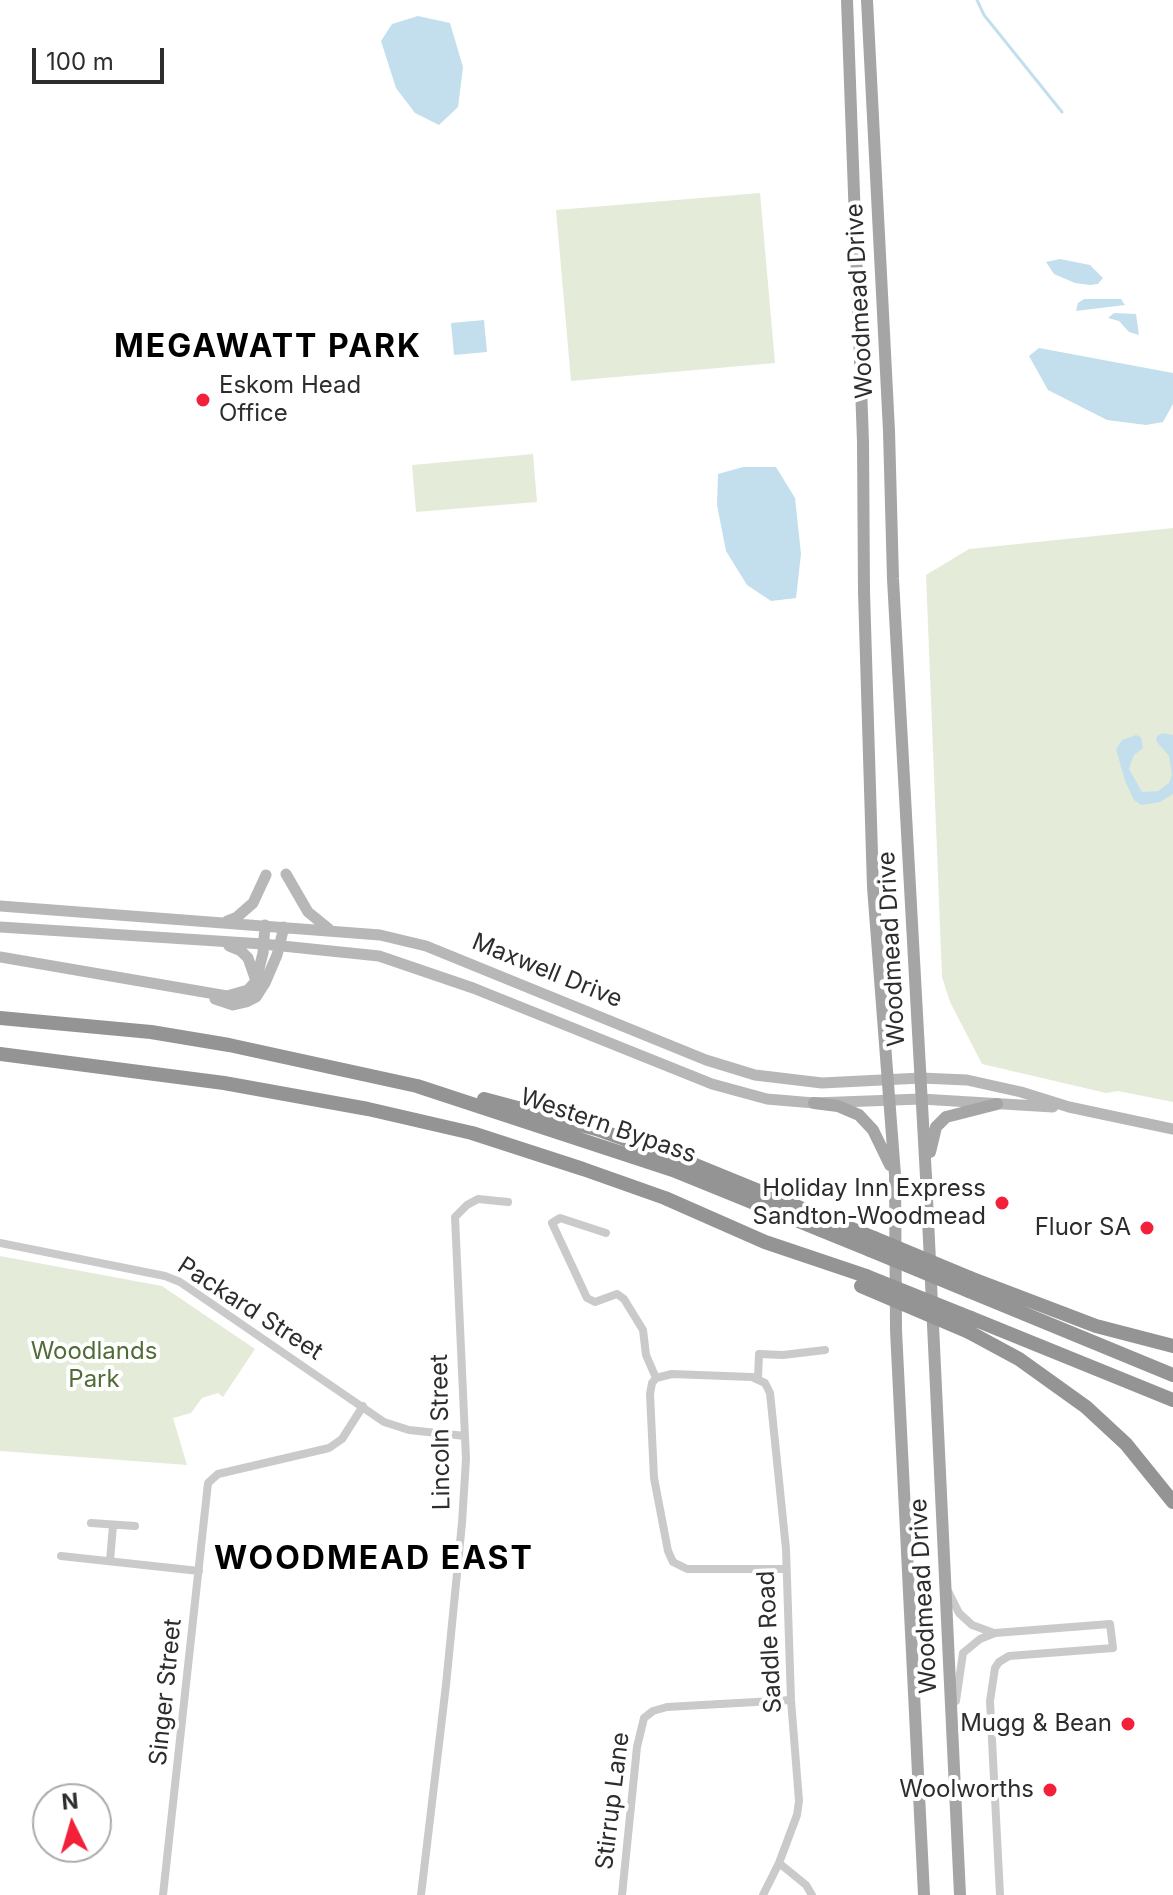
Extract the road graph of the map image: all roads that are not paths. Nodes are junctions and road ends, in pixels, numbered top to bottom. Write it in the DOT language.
graph roads {
  1 [pos="847,0"];
  2 [pos="867,0"];
  3 [pos="286,874"];
  4 [pos="266,875"];
  5 [pos="0,906"];
  6 [pos="222,923"];
  7 [pos="265,925"];
  8 [pos="0,927"];
  9 [pos="284,927"];
  10 [pos="332,931"];
  11 [pos="219,941"];
  12 [pos="263,944"];
  13 [pos="280,946"];
  14 [pos="0,957"];
  15 [pos="256,981"];
  16 [pos="206,994"];
  17 [pos="0,1018"];
  18 [pos="0,1054"];
  19 [pos="921,1078"];
  20 [pos="887,1079"];
  21 [pos="921,1099"];
  22 [pos="888,1101"];
  23 [pos="814,1103"];
  24 [pos="997,1104"];
  25 [pos="1069,1107"];
  26 [pos="1173,1129"];
  27 [pos="895,1175"];
  28 [pos="926,1177"];
  29 [pos="508,1202"];
  30 [pos="606,1233"];
  31 [pos="0,1243"];
  32 [pos="970,1284"];
  33 [pos="970,1325"];
  34 [pos="1173,1346"];
  35 [pos="825,1350"];
  36 [pos="1173,1375"];
  37 [pos="656,1378"];
  38 [pos="762,1381"];
  39 [pos="1173,1400"];
  40 [pos="363,1406"];
  41 [pos="465,1436"];
  42 [pos="1173,1502"];
  43 [pos="91,1523"];
  44 [pos="113,1525"];
  45 [pos="135,1526"];
  46 [pos="61,1556"];
  47 [pos="110,1561"];
  48 [pos="786,1569"];
  49 [pos="199,1571"];
  50 [pos="945,1581"];
  51 [pos="995,1633"];
  52 [pos="791,1700"];
  53 [pos="953,1730"];
  54 [pos="779,1863"];
  55 [pos="163,1895"];
  56 [pos="421,1895"];
  57 [pos="622,1895"];
  58 [pos="763,1895"];
  59 [pos="812,1895"];
  60 [pos="924,1895"];
  61 [pos="961,1895"];
  62 [pos="1000,1895"];
  1 -- 20 [label="main road, Woodmead Drive"];
  2 -- 19 [label="main road, Woodmead Drive"];
  3 -- 10 [label="main road"];
  4 -- 6 [label="main road"];
  5 -- 6 [label="main road, Maxwell Drive"];
  6 -- 7 [label="main road, Maxwell Drive"];
  7 -- 9 [label="main road, Maxwell Drive"];
  7 -- 12 [label="main road"];
  8 -- 11 [label="main road, Maxwell Drive"];
  9 -- 10 [label="main road, Maxwell Drive"];
  9 -- 13 [label="main road"];
  10 -- 20 [label="main road, Maxwell Drive"];
  11 -- 12 [label="main road, Maxwell Drive"];
  11 -- 15 [label="main road"];
  12 -- 13 [label="main road, Maxwell Drive"];
  12 -- 15 [label="main road"];
  13 -- 16 [label="main road"];
  13 -- 23 [label="main road, Maxwell Drive"];
  14 -- 16 [label="main road"];
  15 -- 16 [label="main road"];
  17 -- 32 [label="highway, Western Bypass, bridge"];
  18 -- 33 [label="highway, Western Bypass, bridge"];
  19 -- 20 [label="main road, Maxwell Drive"];
  19 -- 21 [label="main road, Woodmead Drive"];
  19 -- 25 [label="main road, Maxwell Drive"];
  20 -- 22 [label="main road, Woodmead Drive"];
  21 -- 22 [label="main road, Maxwell Drive"];
  21 -- 24 [label="main road, Maxwell Drive"];
  21 -- 28 [label="main road, Woodmead Drive"];
  22 -- 23 [label="main road, Maxwell Drive"];
  22 -- 27 [label="main road, Woodmead Drive"];
  23 -- 27 [label="main road"];
  24 -- 25 [label="main road, Maxwell Drive"];
  24 -- 28 [label="main road"];
  25 -- 26 [label="main road, Maxwell Drive"];
  27 -- 60 [label="main road, Woodmead Drive"];
  28 -- 50 [label="main road, Woodmead Drive"];
  29 -- 41 [label="street, Lincoln Street"];
  30 -- 37 [label="street"];
  31 -- 40 [label="street, Packard Street"];
  32 -- 34 [label="highway"];
  32 -- 36 [label="highway, Western Bypass"];
  33 -- 39 [label="highway, Western Bypass"];
  33 -- 42 [label="highway"];
  35 -- 38 [label="street"];
  37 -- 38 [label="street"];
  37 -- 48 [label="street"];
  38 -- 48 [label="street, Saddle Road"];
  40 -- 41 [label="street, Packard Street"];
  40 -- 49 [label="street, Singer Street"];
  41 -- 56 [label="street, Lincoln Street"];
  43 -- 44 [label="street"];
  44 -- 45 [label="street"];
  44 -- 47 [label="street"];
  46 -- 47 [label="street"];
  47 -- 49 [label="street"];
  48 -- 52 [label="street, Saddle Road"];
  49 -- 55 [label="street, Singer Street"];
  50 -- 51 [label="street"];
  50 -- 53 [label="main road, Woodmead Drive"];
  51 -- 53 [label="street"];
  51 -- 62 [label="street"];
  52 -- 54 [label="street, Saddle Road"];
  52 -- 57 [label="street, Stirrup Lane"];
  53 -- 61 [label="main road, Woodmead Drive"];
  54 -- 58 [label="street, Saddle Road"];
  54 -- 59 [label="street"];
}
